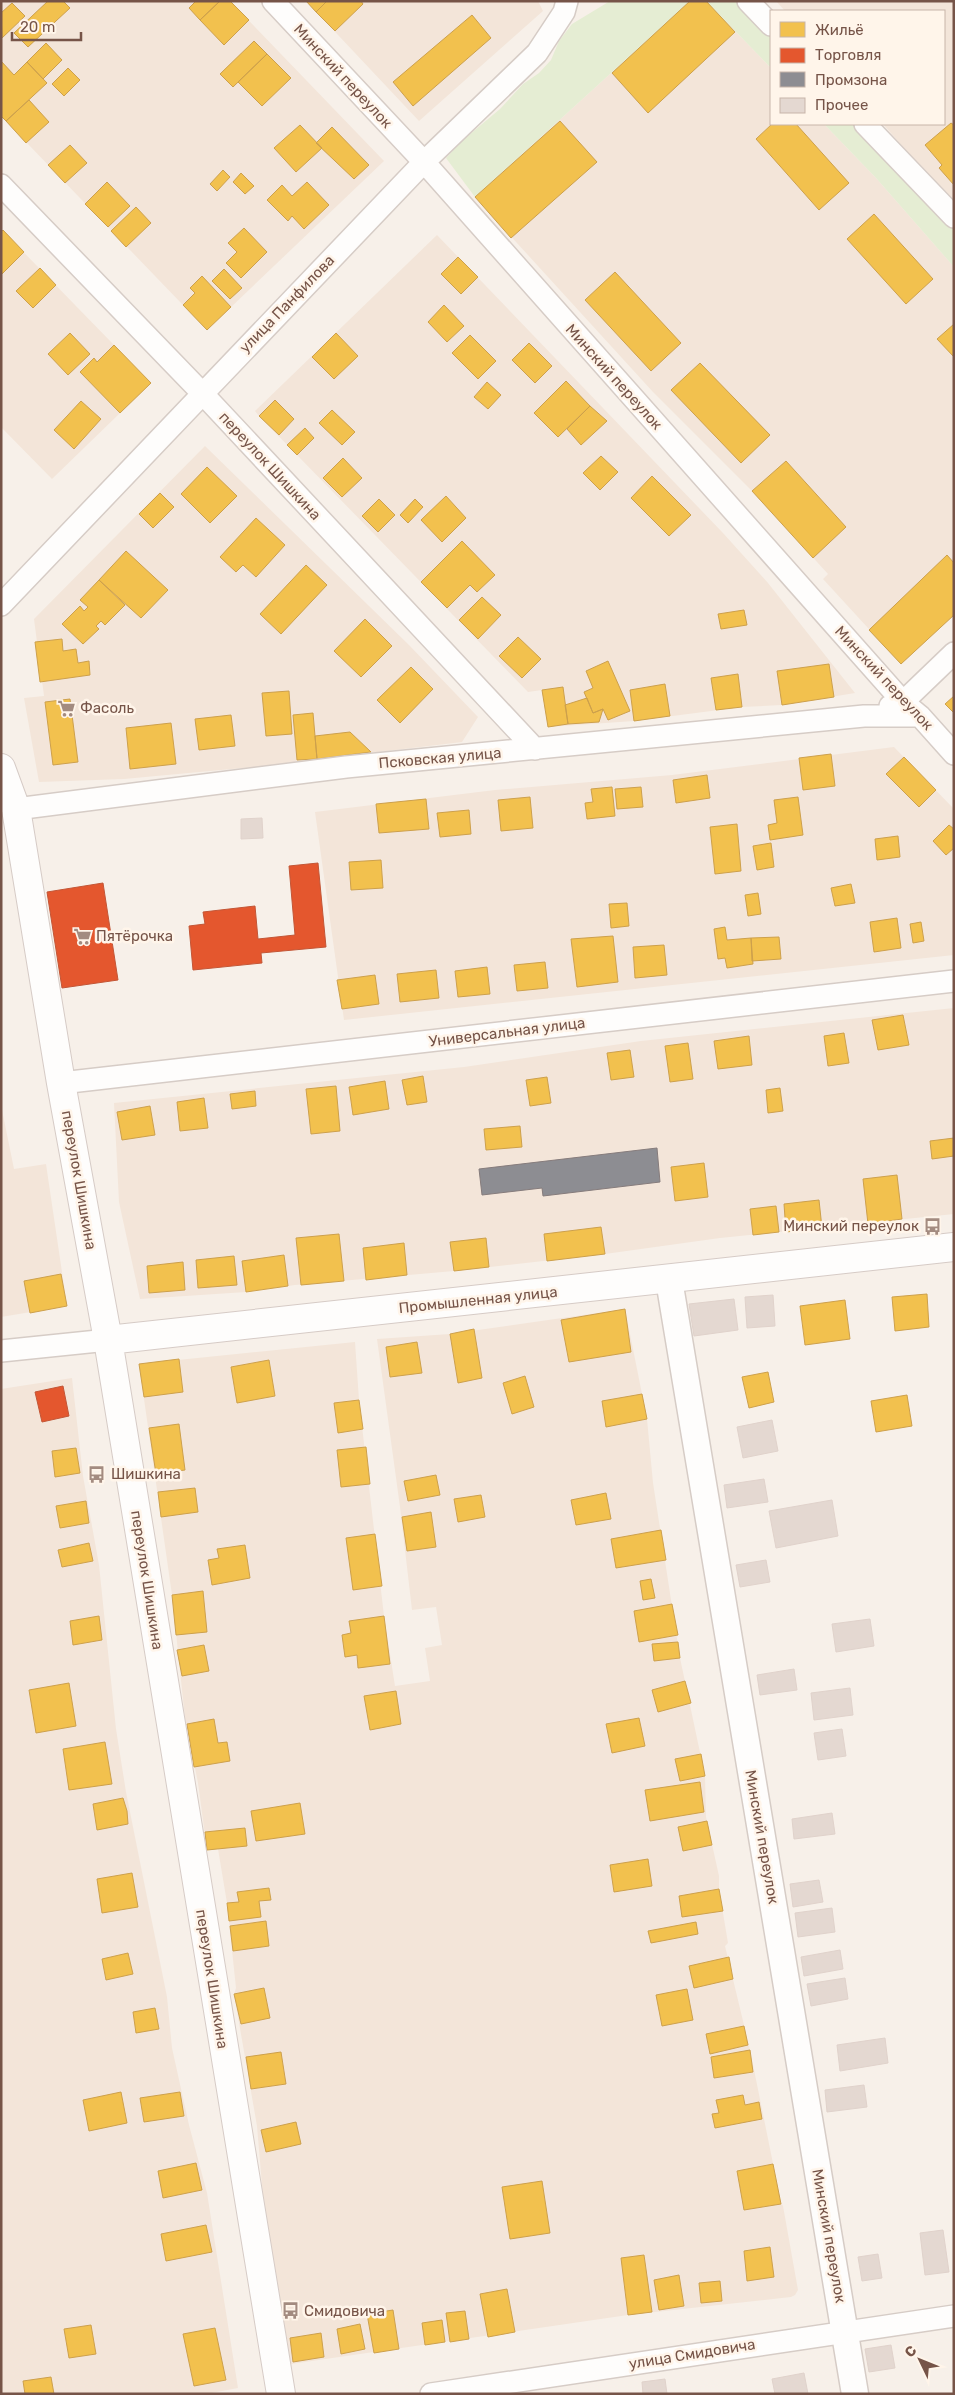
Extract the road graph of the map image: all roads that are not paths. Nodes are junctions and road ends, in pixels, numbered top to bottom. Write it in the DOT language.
graph roads {
  1 [pos="273,1"];
  2 [pos="567,1"];
  3 [pos="748,1"];
  4 [pos="770,25"];
  5 [pos="866,125"];
  6 [pos="424,162"];
  7 [pos="1,185"];
  8 [pos="954,217"];
  9 [pos="202,393"];
  10 [pos="1,605"];
  11 [pos="954,653"];
  12 [pos="903,702"];
  13 [pos="864,716"];
  14 [pos="920,716"];
  15 [pos="535,749"];
  16 [pos="954,754"];
  17 [pos="1,768"];
  18 [pos="16,809"];
  19 [pos="954,982"];
  20 [pos="61,1083"];
  21 [pos="954,1247"];
  22 [pos="669,1280"];
  23 [pos="108,1340"];
  24 [pos="1,1351"];
  25 [pos="954,2316"];
  26 [pos="845,2331"];
  27 [pos="281,2394"];
  28 [pos="431,2394"];
  29 [pos="855,2394"];
  1 -- 6 [label="street, Минский переулок"];
  2 -- 6 [label="street, улица Панфилова"];
  3 -- 4 [label="street"];
  5 -- 8 [label="street"];
  6 -- 9 [label="street, улица Панфилова"];
  6 -- 12 [label="street, Минский переулок"];
  7 -- 9 [label="street, переулок Шишкина"];
  9 -- 10 [label="street, улица Панфилова"];
  9 -- 15 [label="street, переулок Шишкина"];
  11 -- 12 [label="street, Псковская улица"];
  12 -- 13 [label="street, Псковская улица"];
  12 -- 14 [label="street, Минский переулок"];
  13 -- 14 [label="street, Псковская улица"];
  13 -- 15 [label="street, Псковская улица"];
  14 -- 16 [label="street, Минский переулок"];
  15 -- 18 [label="street, Псковская улица"];
  17 -- 18 [label="main road, переулок Шишкина"];
  18 -- 20 [label="main road, переулок Шишкина"];
  19 -- 20 [label="street, Универсальная улица"];
  20 -- 23 [label="main road, переулок Шишкина"];
  21 -- 22 [label="main road, Промышленная улица"];
  22 -- 23 [label="main road, Промышленная улица"];
  22 -- 26 [label="street, Минский переулок"];
  23 -- 24 [label="street, Промышленная улица"];
  23 -- 27 [label="main road, переулок Шишкина"];
  25 -- 26 [label="street, улица Смидовича"];
  26 -- 28 [label="street, улица Смидовича"];
  26 -- 29 [label="street, Минский переулок"];
}
